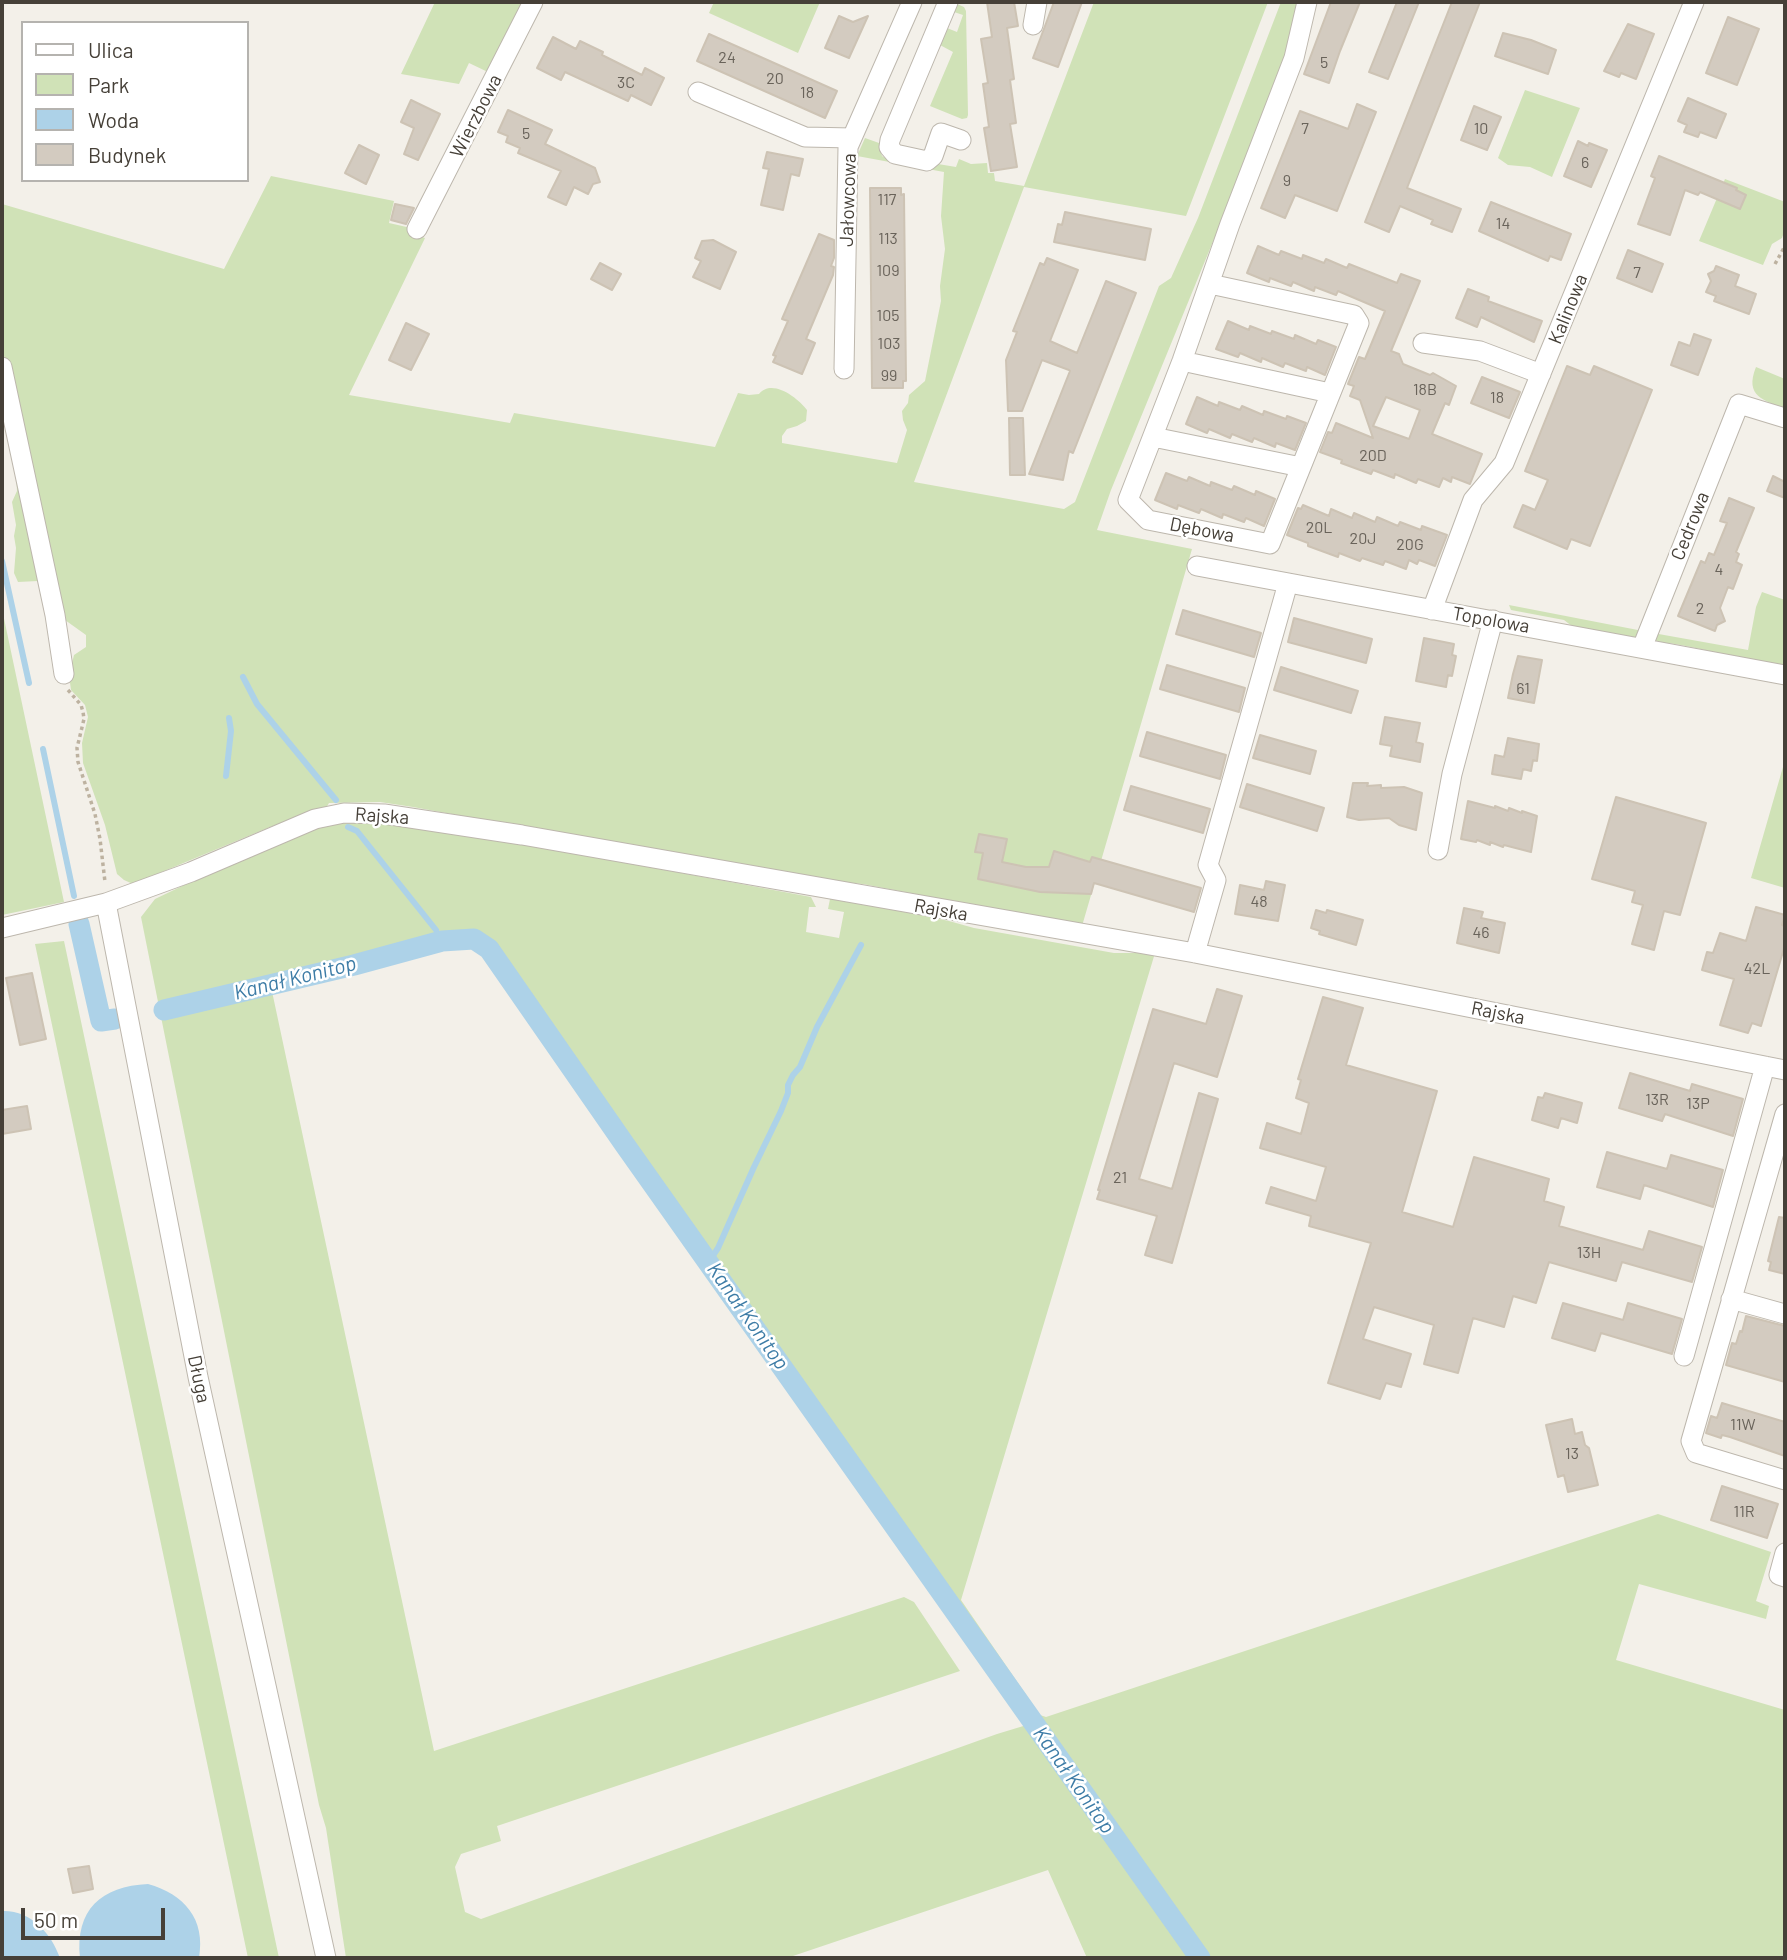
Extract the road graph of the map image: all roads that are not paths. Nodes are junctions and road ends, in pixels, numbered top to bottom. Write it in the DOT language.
graph roads {
  1 [pos="533,2"];
  2 [pos="912,2"];
  3 [pos="948,2"];
  4 [pos="1037,2"];
  5 [pos="1307,2"];
  6 [pos="1694,2"];
  7 [pos="1033,24"];
  8 [pos="698,92"];
  9 [pos="852,138"];
  10 [pos="961,140"];
  11 [pos="417,229"];
  12 [pos="1210,284"];
  13 [pos="1423,343"];
  14 [pos="1182,361"];
  15 [pos="2,367"];
  16 [pos="844,369"];
  17 [pos="1541,374"];
  18 [pos="1330,393"];
  19 [pos="1785,418"];
  20 [pos="1153,437"];
  21 [pos="1300,467"];
  22 [pos="1198,566"];
  23 [pos="1288,583"];
  24 [pos="1432,610"];
  25 [pos="1493,620"];
  26 [pos="1642,648"];
  27 [pos="64,674"];
  28 [pos="1785,675"];
  29 [pos="1437,850"];
  30 [pos="106,903"];
  31 [pos="2,928"];
  32 [pos="1195,953"];
  33 [pos="1765,1066"];
  34 [pos="1785,1070"];
  35 [pos="1785,1114"];
  36 [pos="1731,1299"];
  37 [pos="1785,1314"];
  38 [pos="1684,1356"];
  39 [pos="1785,1480"];
  40 [pos="1785,1553"];
  41 [pos="1785,1577"];
  42 [pos="326,1958"];
  1 -- 11 [label="street, Wierzbowa"];
  2 -- 9 [label="street, Jałowcowa"];
  3 -- 10 [label="street"];
  4 -- 7 [label="street"];
  5 -- 12 [label="street, Dębowa"];
  6 -- 17 [label="street, Kalinowa"];
  8 -- 9 [label="street"];
  9 -- 16 [label="street, Jałowcowa"];
  12 -- 14 [label="street, Dębowa"];
  12 -- 18 [label="street, Dębowa"];
  13 -- 17 [label="street"];
  14 -- 18 [label="street"];
  14 -- 20 [label="street, Dębowa"];
  15 -- 27 [label="street"];
  17 -- 24 [label="street, Kalinowa"];
  18 -- 21 [label="street, Dębowa"];
  19 -- 26 [label="street, Cedrowa"];
  20 -- 21 [label="street"];
  20 -- 21 [label="street, Dębowa"];
  22 -- 23 [label="street, Topolowa"];
  23 -- 24 [label="street, Topolowa"];
  23 -- 32 [label="street"];
  24 -- 25 [label="street, Topolowa"];
  25 -- 26 [label="street, Topolowa"];
  25 -- 29 [label="street"];
  26 -- 28 [label="street, Topolowa"];
  30 -- 31 [label="street"];
  30 -- 32 [label="street, Rajska"];
  30 -- 42 [label="street, Długa"];
  32 -- 33 [label="street, Rajska"];
  33 -- 34 [label="street, Rajska"];
  33 -- 38 [label="street"];
  35 -- 36 [label="street"];
  36 -- 37 [label="street"];
  36 -- 39 [label="street"];
  40 -- 41 [label="street"];
}
